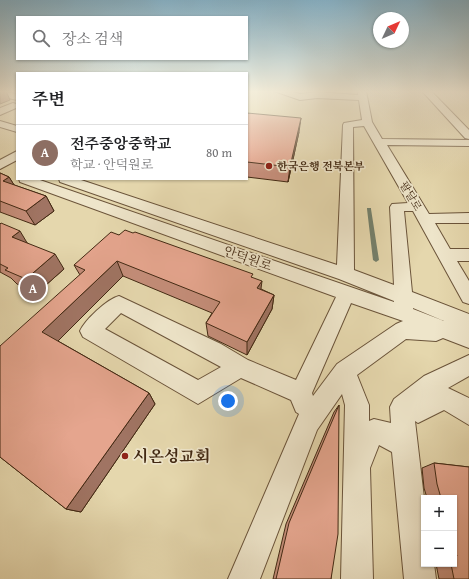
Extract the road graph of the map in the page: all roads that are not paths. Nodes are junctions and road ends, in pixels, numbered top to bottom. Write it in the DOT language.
graph roads {
  1 [pos="0,118"];
  2 [pos="366,118"];
  3 [pos="451,118"];
  4 [pos="16,122"];
  5 [pos="367,122"];
  6 [pos="0,124"];
  7 [pos="16,129"];
  8 [pos="469,136"];
  9 [pos="379,142"];
  10 [pos="469,143"];
  11 [pos="7,162"];
  12 [pos="16,175"];
  13 [pos="29,180"];
  14 [pos="68,180"];
  15 [pos="421,213"];
  16 [pos="469,218"];
  17 [pos="446,255"];
  18 [pos="469,255"];
  19 [pos="345,284"];
  20 [pos="404,297"];
  21 [pos="469,297"];
  22 [pos="404,322"];
  23 [pos="469,322"];
  24 [pos="463,334"];
  25 [pos="469,365"];
  26 [pos="240,367"];
  27 [pos="345,371"];
  28 [pos="301,393"];
  29 [pos="408,402"];
  30 [pos="469,413"];
  31 [pos="308,422"];
  32 [pos="404,446"];
  33 [pos="358,467"];
  34 [pos="244,579"];
  35 [pos="357,579"];
  36 [pos="420,579"];
  1 -- 4 [label="street"];
  2 -- 5 [label="street, 팔달로"];
  3 -- 8 [label="street"];
  5 -- 9 [label="street, 팔달로"];
  5 -- 19 [label="street"];
  6 -- 7 [label="street"];
  9 -- 10 [label="street"];
  9 -- 15 [label="street, 팔달로"];
  11 -- 12 [label="street"];
  13 -- 19 [label="street, 안덕원로"];
  14 -- 19 [label="street, 안덕원로"];
  15 -- 16 [label="street"];
  15 -- 17 [label="street, 팔달로"];
  15 -- 20 [label="street"];
  17 -- 18 [label="street"];
  17 -- 21 [label="street, 팔달로"];
  19 -- 20 [label="street, 안덕원로"];
  19 -- 22 [label="street, 안덕원로"];
  19 -- 28 [label="street"];
  20 -- 22 [label="street"];
  20 -- 23 [label="street, 안덕원로"];
  22 -- 24 [label="street, 안덕원로"];
  22 -- 27 [label="street"];
  25 -- 29 [label="street"];
  26 -- 26 [label="street"];
  26 -- 28 [label="street"];
  27 -- 31 [label="street"];
  27 -- 33 [label="street"];
  28 -- 31 [label="street"];
  29 -- 30 [label="street"];
  29 -- 32 [label="street"];
  31 -- 34 [label="street"];
  32 -- 33 [label="street"];
  32 -- 36 [label="street"];
  33 -- 35 [label="street"];
}
